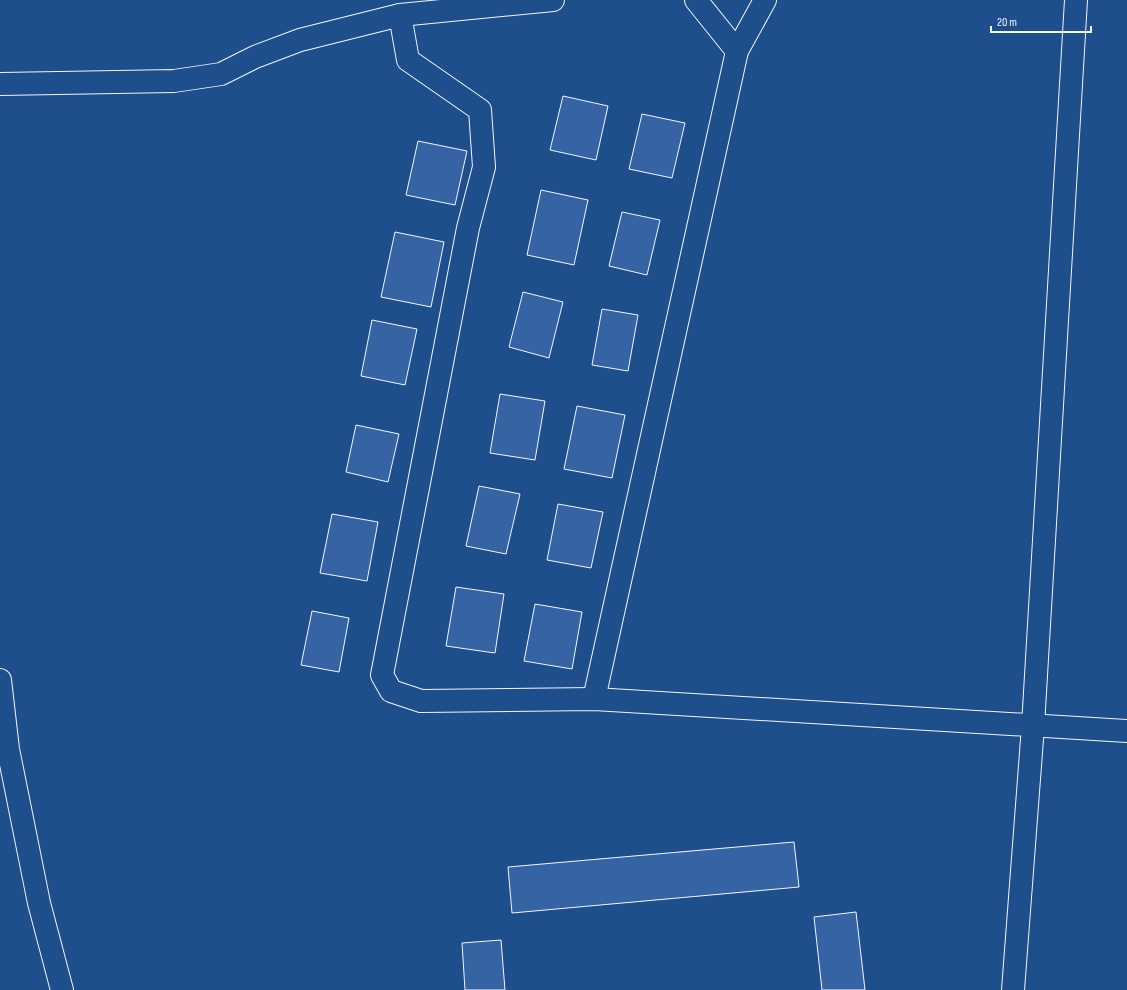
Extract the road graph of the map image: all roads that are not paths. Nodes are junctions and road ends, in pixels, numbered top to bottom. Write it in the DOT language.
graph roads {
  1 [pos="554,0"];
  2 [pos="696,0"];
  3 [pos="765,0"];
  4 [pos="1076,0"];
  5 [pos="400,16"];
  6 [pos="737,51"];
  7 [pos="0,84"];
  8 [pos="0,680"];
  9 [pos="594,699"];
  10 [pos="1033,726"];
  11 [pos="1127,731"];
  12 [pos="62,990"];
  13 [pos="1013,990"];
  1 -- 5 [label="main road"];
  2 -- 6 [label="main road"];
  3 -- 6 [label="main road"];
  4 -- 10 [label="main road"];
  5 -- 7 [label="main road"];
  5 -- 9 [label="main road"];
  6 -- 9 [label="main road"];
  8 -- 12 [label="main road"];
  9 -- 10 [label="main road"];
  10 -- 11 [label="main road"];
  10 -- 13 [label="main road"];
}
